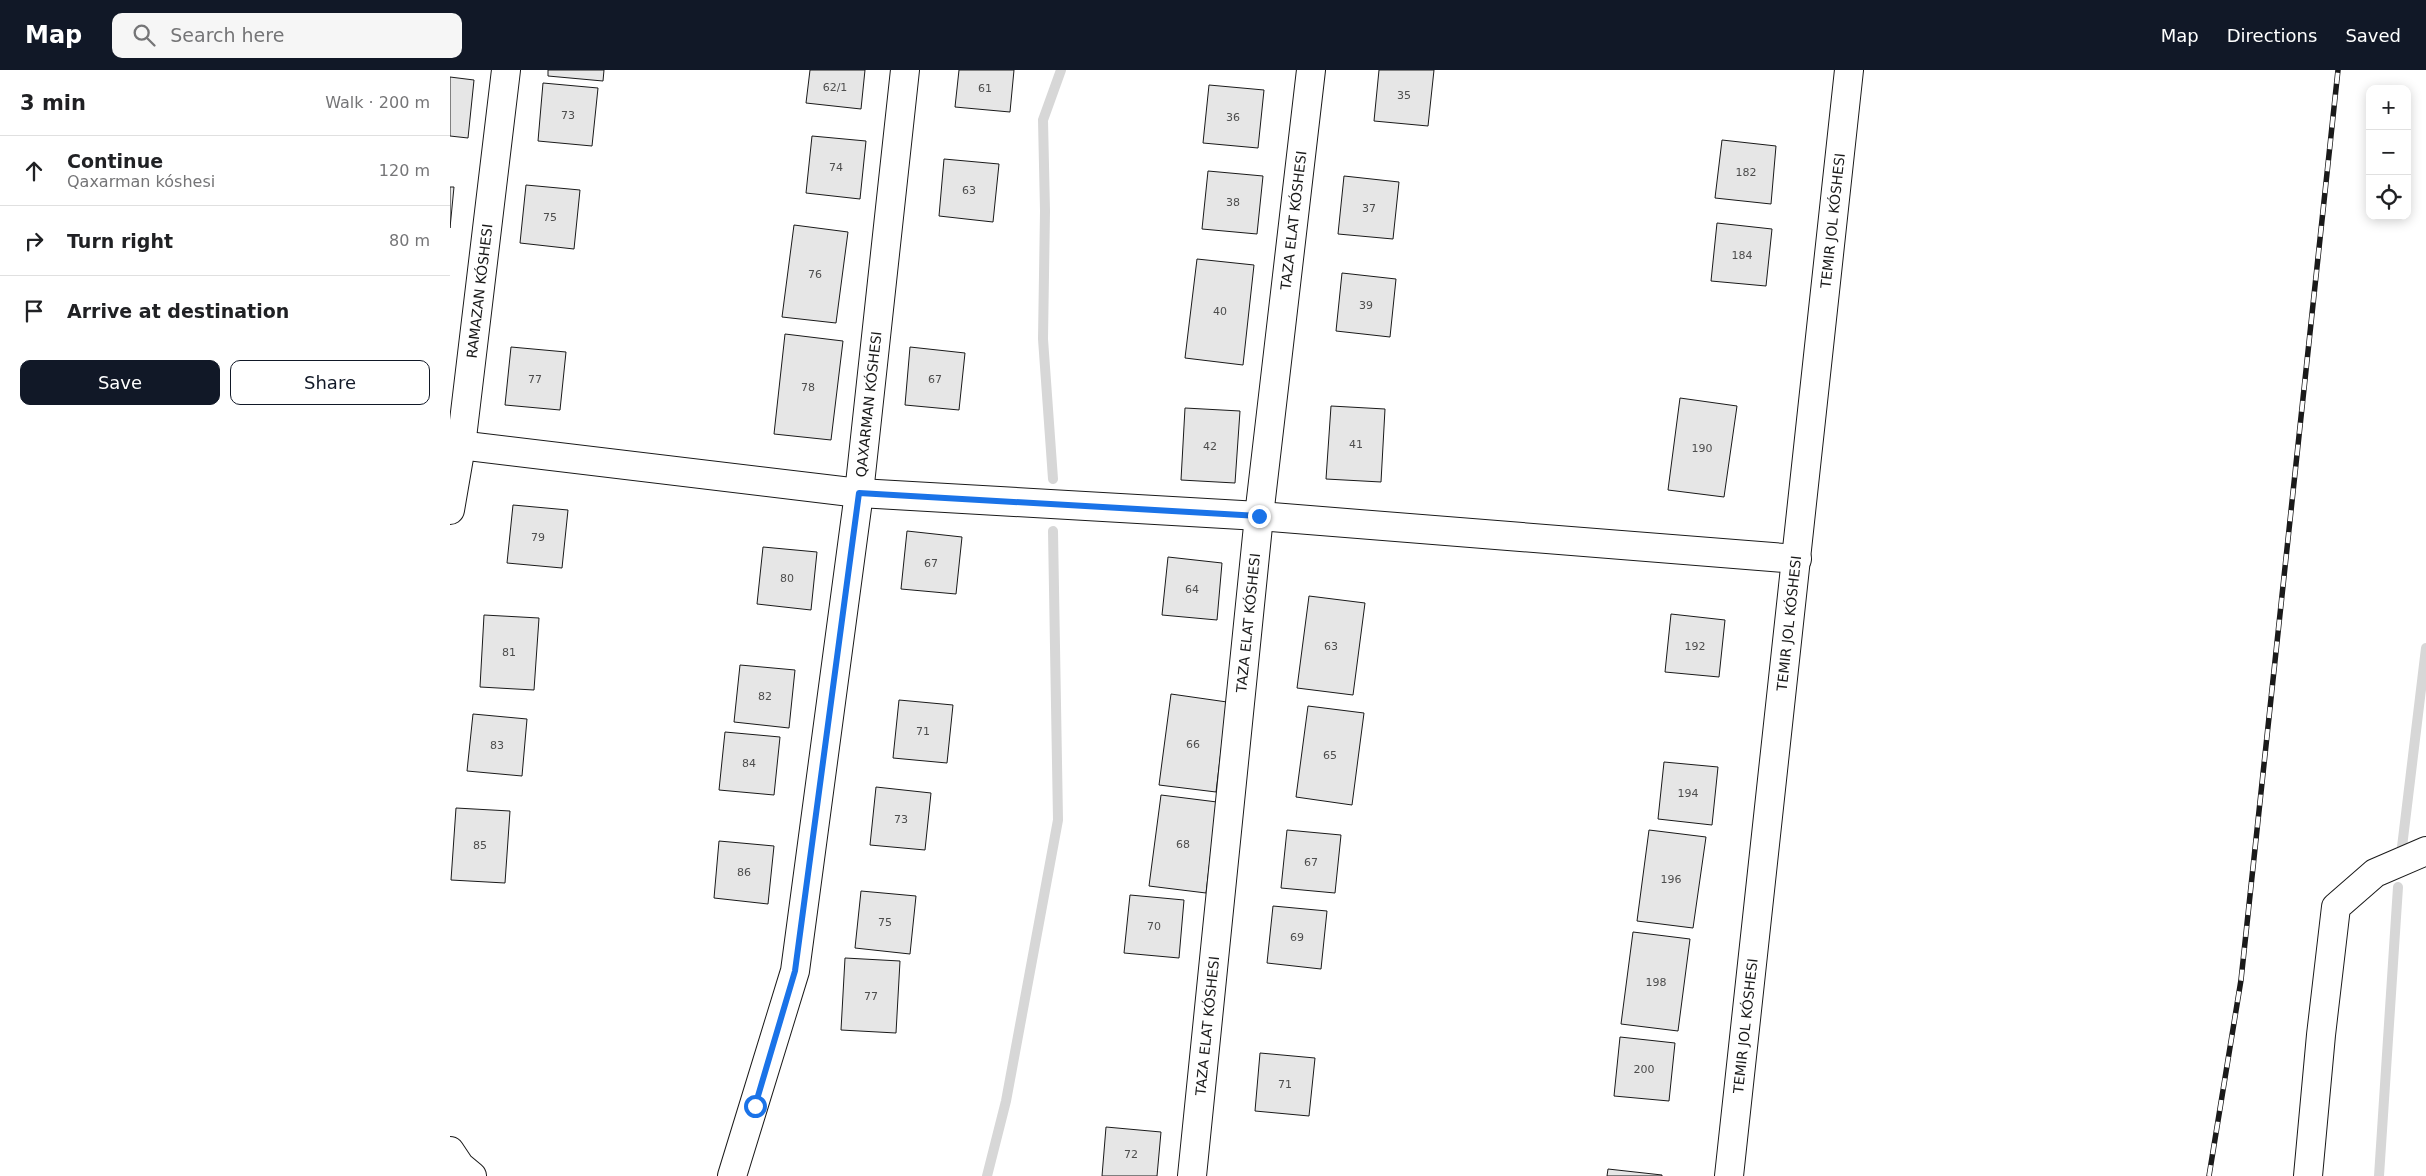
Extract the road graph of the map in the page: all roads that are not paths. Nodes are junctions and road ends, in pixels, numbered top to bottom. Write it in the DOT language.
graph roads {
  1 [pos="506,70"];
  2 [pos="905,70"];
  3 [pos="1311,70"];
  4 [pos="1849,70"];
  5 [pos="455,445"];
  6 [pos="859,493"];
  7 [pos="450,510"];
  8 [pos="1259,516"];
  9 [pos="1797,559"];
  10 [pos="2426,851"];
  11 [pos="450,1151"];
  12 [pos="472,1176"];
  13 [pos="732,1176"];
  14 [pos="1192,1176"];
  15 [pos="1729,1176"];
  16 [pos="2308,1176"];
  1 -- 5 [label="street, RAMAZAN KÓSHESI"];
  2 -- 6 [label="street, QAXARMAN KÓSHESI"];
  3 -- 8 [label="street, TAZA ELAT KÓSHESI"];
  4 -- 9 [label="street, TEMIR JOL KÓSHESI"];
  5 -- 6 [label="street"];
  5 -- 7 [label="street, RAMAZAN KÓSHESI"];
  6 -- 8 [label="street"];
  6 -- 13 [label="street, QAXARMAN KÓSHESI"];
  8 -- 9 [label="street"];
  8 -- 14 [label="street, TAZA ELAT KÓSHESI"];
  9 -- 15 [label="street, TEMIR JOL KÓSHESI"];
  10 -- 16 [label="street"];
  11 -- 12 [label="street"];
}
